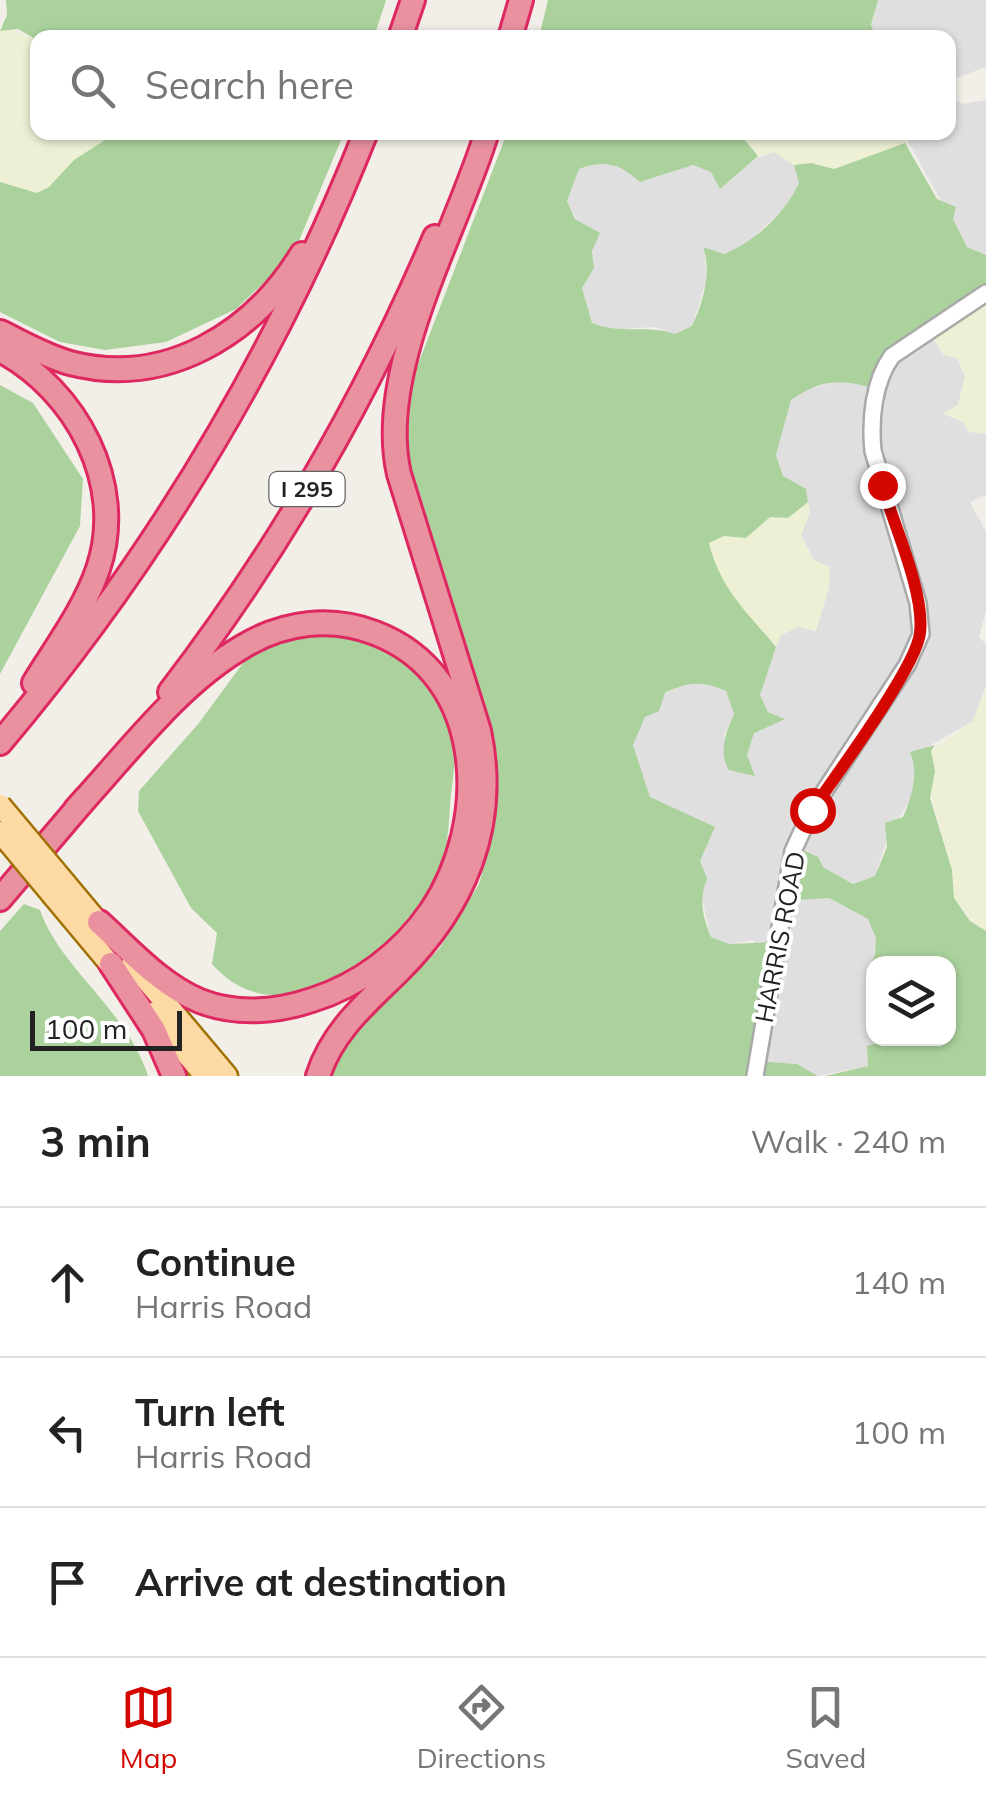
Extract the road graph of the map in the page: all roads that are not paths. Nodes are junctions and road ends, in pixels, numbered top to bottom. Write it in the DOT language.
graph roads {
  1 [pos="413,0"];
  2 [pos="403,30"];
  3 [pos="363,140"];
  4 [pos="473,140"];
  5 [pos="484,140"];
  6 [pos="348,178"];
  7 [pos="986,293"];
  8 [pos="0,332"];
  9 [pos="0,350"];
  10 [pos="0,740"];
  11 [pos="0,805"];
  12 [pos="76,809"];
  13 [pos="0,832"];
  14 [pos="54,834"];
  15 [pos="60,890"];
  16 [pos="0,891"];
  17 [pos="0,900"];
  18 [pos="99,922"];
  19 [pos="111,964"];
  20 [pos="174,1076"];
  21 [pos="205,1076"];
  22 [pos="228,1076"];
  23 [pos="318,1076"];
  24 [pos="755,1076"];
  1 -- 2 [label="highway"];
  3 -- 6 [label="highway"];
  4 -- 12 [label="highway, I 295"];
  5 -- 23 [label="highway"];
  6 -- 8 [label="highway"];
  6 -- 10 [label="highway"];
  7 -- 24 [label="street, HARRIS ROAD"];
  9 -- 10 [label="highway"];
  11 -- 15 [label="main road, bridge"];
  12 -- 14 [label="highway, I 295"];
  12 -- 18 [label="highway"];
  13 -- 15 [label="main road, bridge"];
  14 -- 16 [label="highway, I 295"];
  14 -- 17 [label="highway"];
  15 -- 18 [label="main road"];
  15 -- 19 [label="main road"];
  18 -- 22 [label="main road"];
  19 -- 20 [label="highway"];
  19 -- 21 [label="main road"];
}
